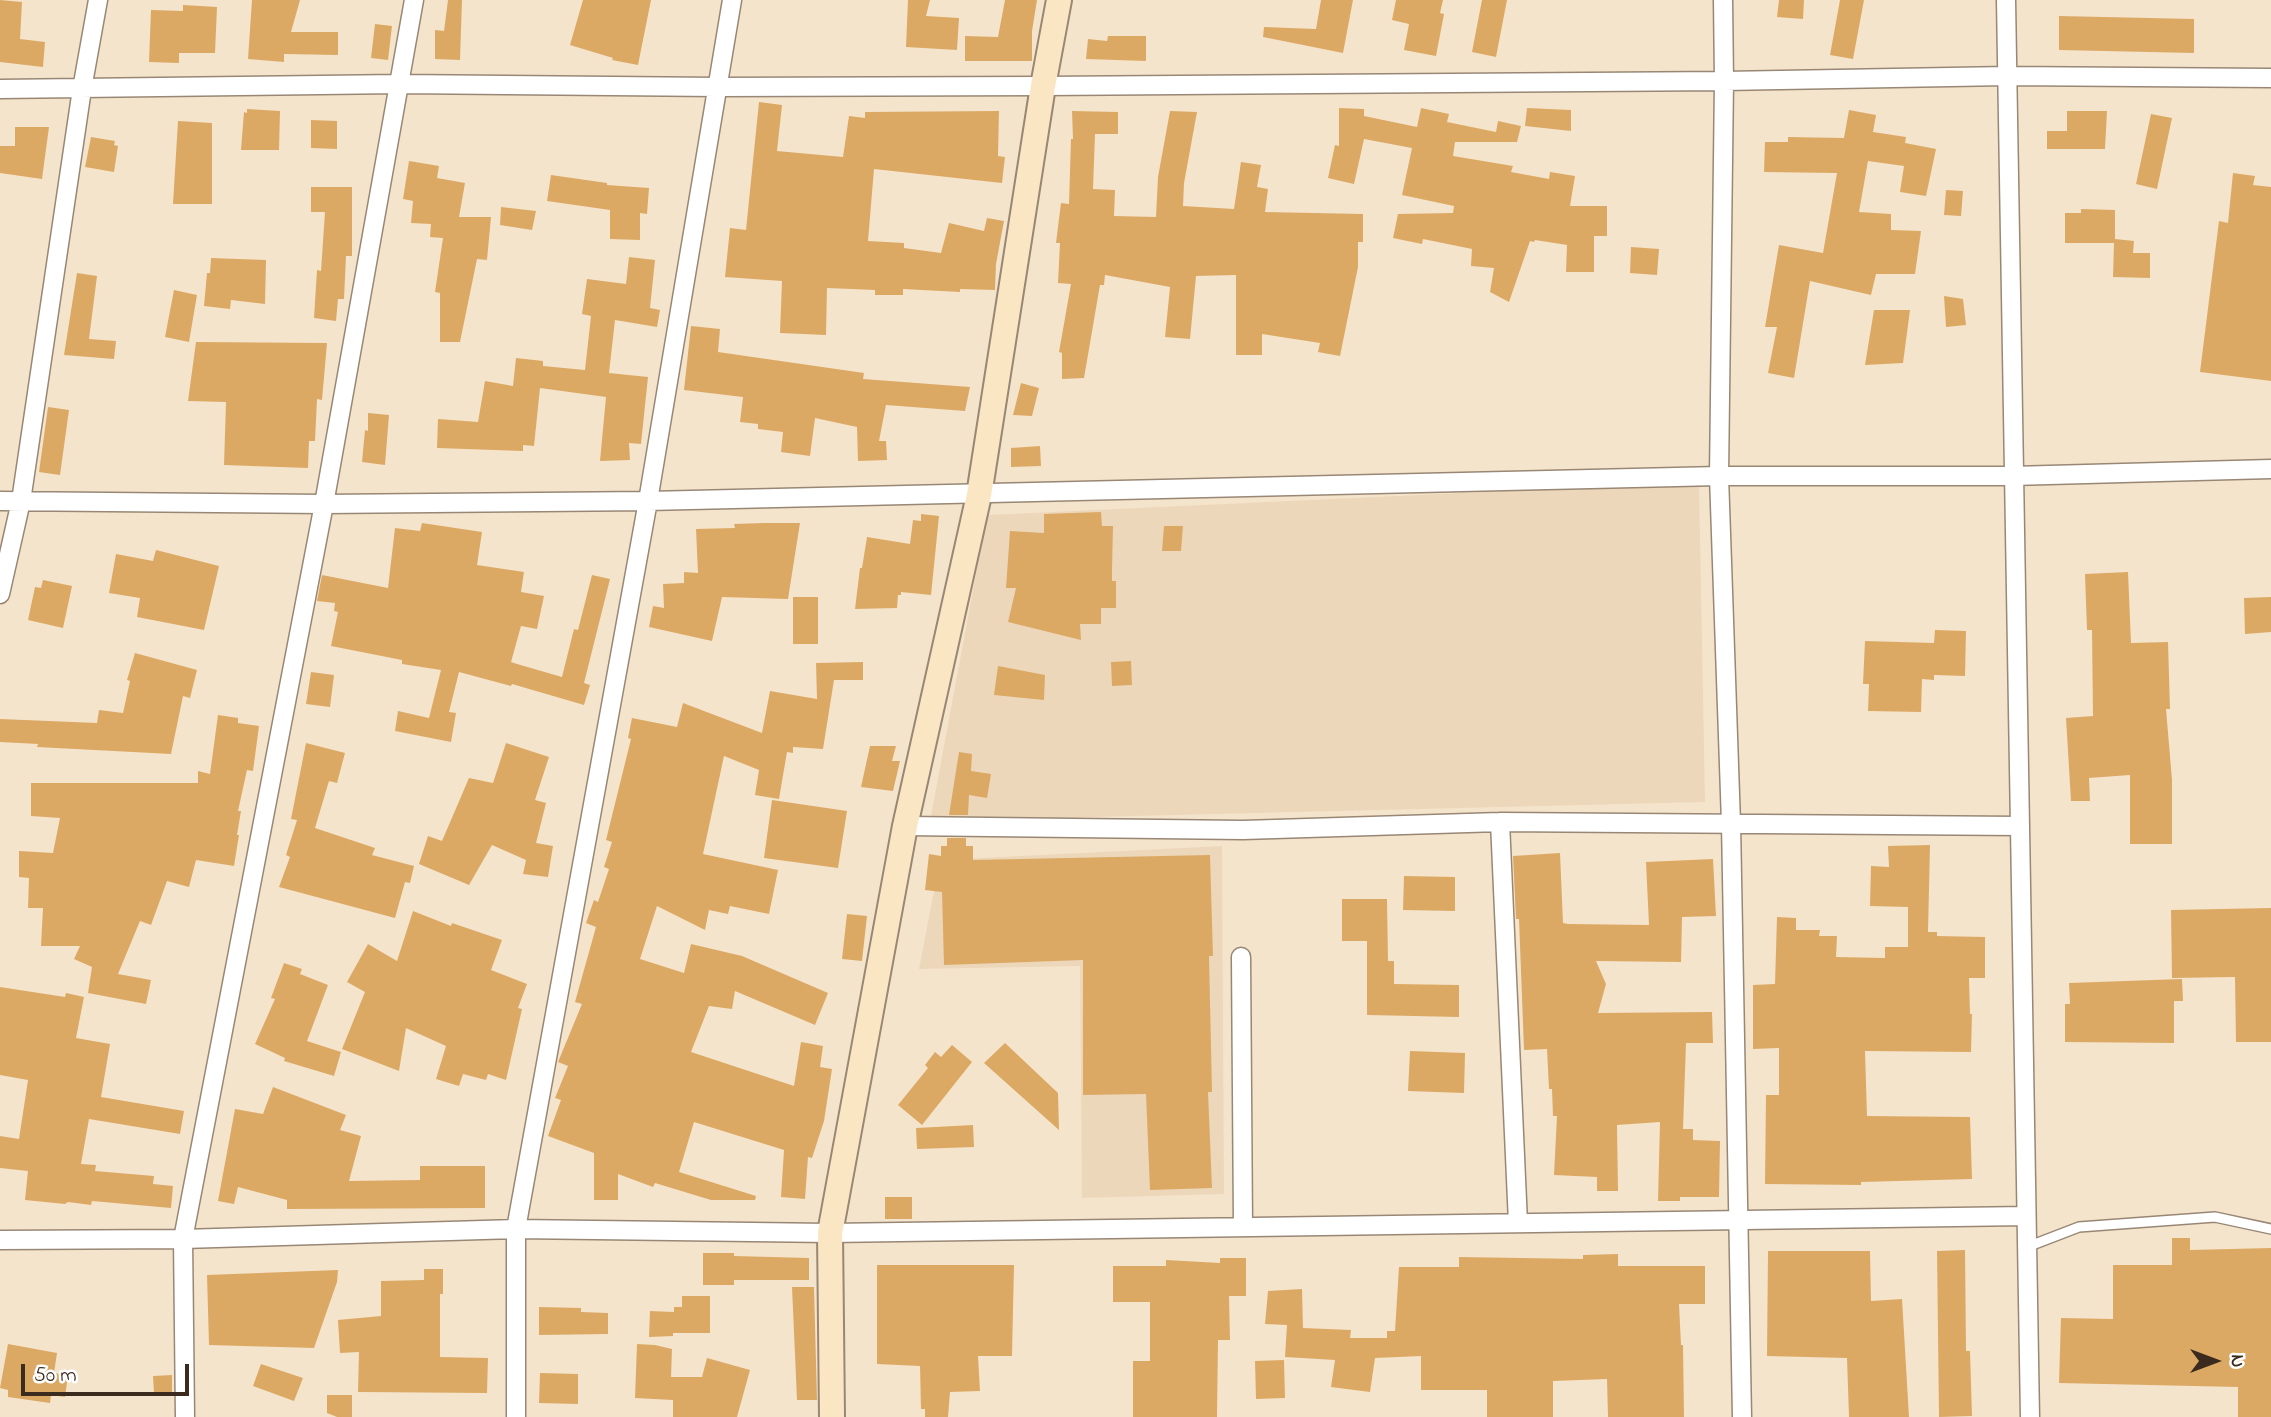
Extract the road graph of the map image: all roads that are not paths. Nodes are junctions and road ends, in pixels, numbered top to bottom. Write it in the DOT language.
graph roads {
  1 [pos="99,0"];
  2 [pos="414,0"];
  3 [pos="732,0"];
  4 [pos="1059,0"];
  5 [pos="1723,0"];
  6 [pos="2006,0"];
  7 [pos="2007,76"];
  8 [pos="2271,78"];
  9 [pos="1724,81"];
  10 [pos="400,84"];
  11 [pos="1043,86"];
  12 [pos="717,87"];
  13 [pos="0,89"];
  14 [pos="82,89"];
  15 [pos="2271,469"];
  16 [pos="1719,476"];
  17 [pos="2012,476"];
  18 [pos="979,495"];
  19 [pos="0,501"];
  20 [pos="21,501"];
  21 [pos="648,501"];
  22 [pos="324,504"];
  23 [pos="0,594"];
  24 [pos="1500,822"];
  25 [pos="1731,822"];
  26 [pos="2020,825"];
  27 [pos="905,826"];
  28 [pos="1241,957"];
  29 [pos="2026,1216"];
  30 [pos="1740,1221"];
  31 [pos="1518,1223"];
  32 [pos="1243,1227"];
  33 [pos="516,1229"];
  34 [pos="2271,1229"];
  35 [pos="830,1233"];
  36 [pos="183,1239"];
  37 [pos="0,1240"];
  38 [pos="2026,1247"];
  39 [pos="185,1417"];
  40 [pos="516,1417"];
  41 [pos="832,1417"];
  42 [pos="1742,1417"];
  43 [pos="2030,1417"];
  1 -- 14 [label="street"];
  2 -- 10 [label="street"];
  3 -- 12 [label="street"];
  4 -- 11 [label="street"];
  5 -- 9 [label="street"];
  6 -- 7 [label="street"];
  7 -- 8 [label="street"];
  7 -- 9 [label="street"];
  7 -- 17 [label="street"];
  9 -- 11 [label="street"];
  9 -- 16 [label="street"];
  10 -- 12 [label="street"];
  10 -- 14 [label="street"];
  10 -- 22 [label="street"];
  11 -- 12 [label="street"];
  11 -- 18 [label="street"];
  12 -- 21 [label="street"];
  13 -- 14 [label="street"];
  14 -- 20 [label="street"];
  15 -- 17 [label="street"];
  16 -- 17 [label="street"];
  16 -- 18 [label="street"];
  16 -- 25 [label="street"];
  17 -- 26 [label="street"];
  18 -- 21 [label="street"];
  18 -- 27 [label="street"];
  19 -- 20 [label="street"];
  20 -- 22 [label="street"];
  20 -- 23 [label="street"];
  21 -- 22 [label="street"];
  21 -- 33 [label="street"];
  22 -- 36 [label="street"];
  24 -- 25 [label="street"];
  24 -- 27 [label="street"];
  24 -- 31 [label="street"];
  25 -- 26 [label="street"];
  25 -- 30 [label="street"];
  26 -- 29 [label="street"];
  27 -- 35 [label="street"];
  28 -- 32 [label="street"];
  29 -- 30 [label="street"];
  29 -- 38 [label="street"];
  30 -- 31 [label="street"];
  30 -- 42 [label="street"];
  31 -- 32 [label="street"];
  32 -- 35 [label="street"];
  33 -- 35 [label="street"];
  33 -- 36 [label="street"];
  33 -- 40 [label="street"];
  34 -- 38 [label="lane"];
  35 -- 41 [label="street"];
  36 -- 37 [label="street"];
  36 -- 39 [label="street"];
  38 -- 43 [label="street"];
}
